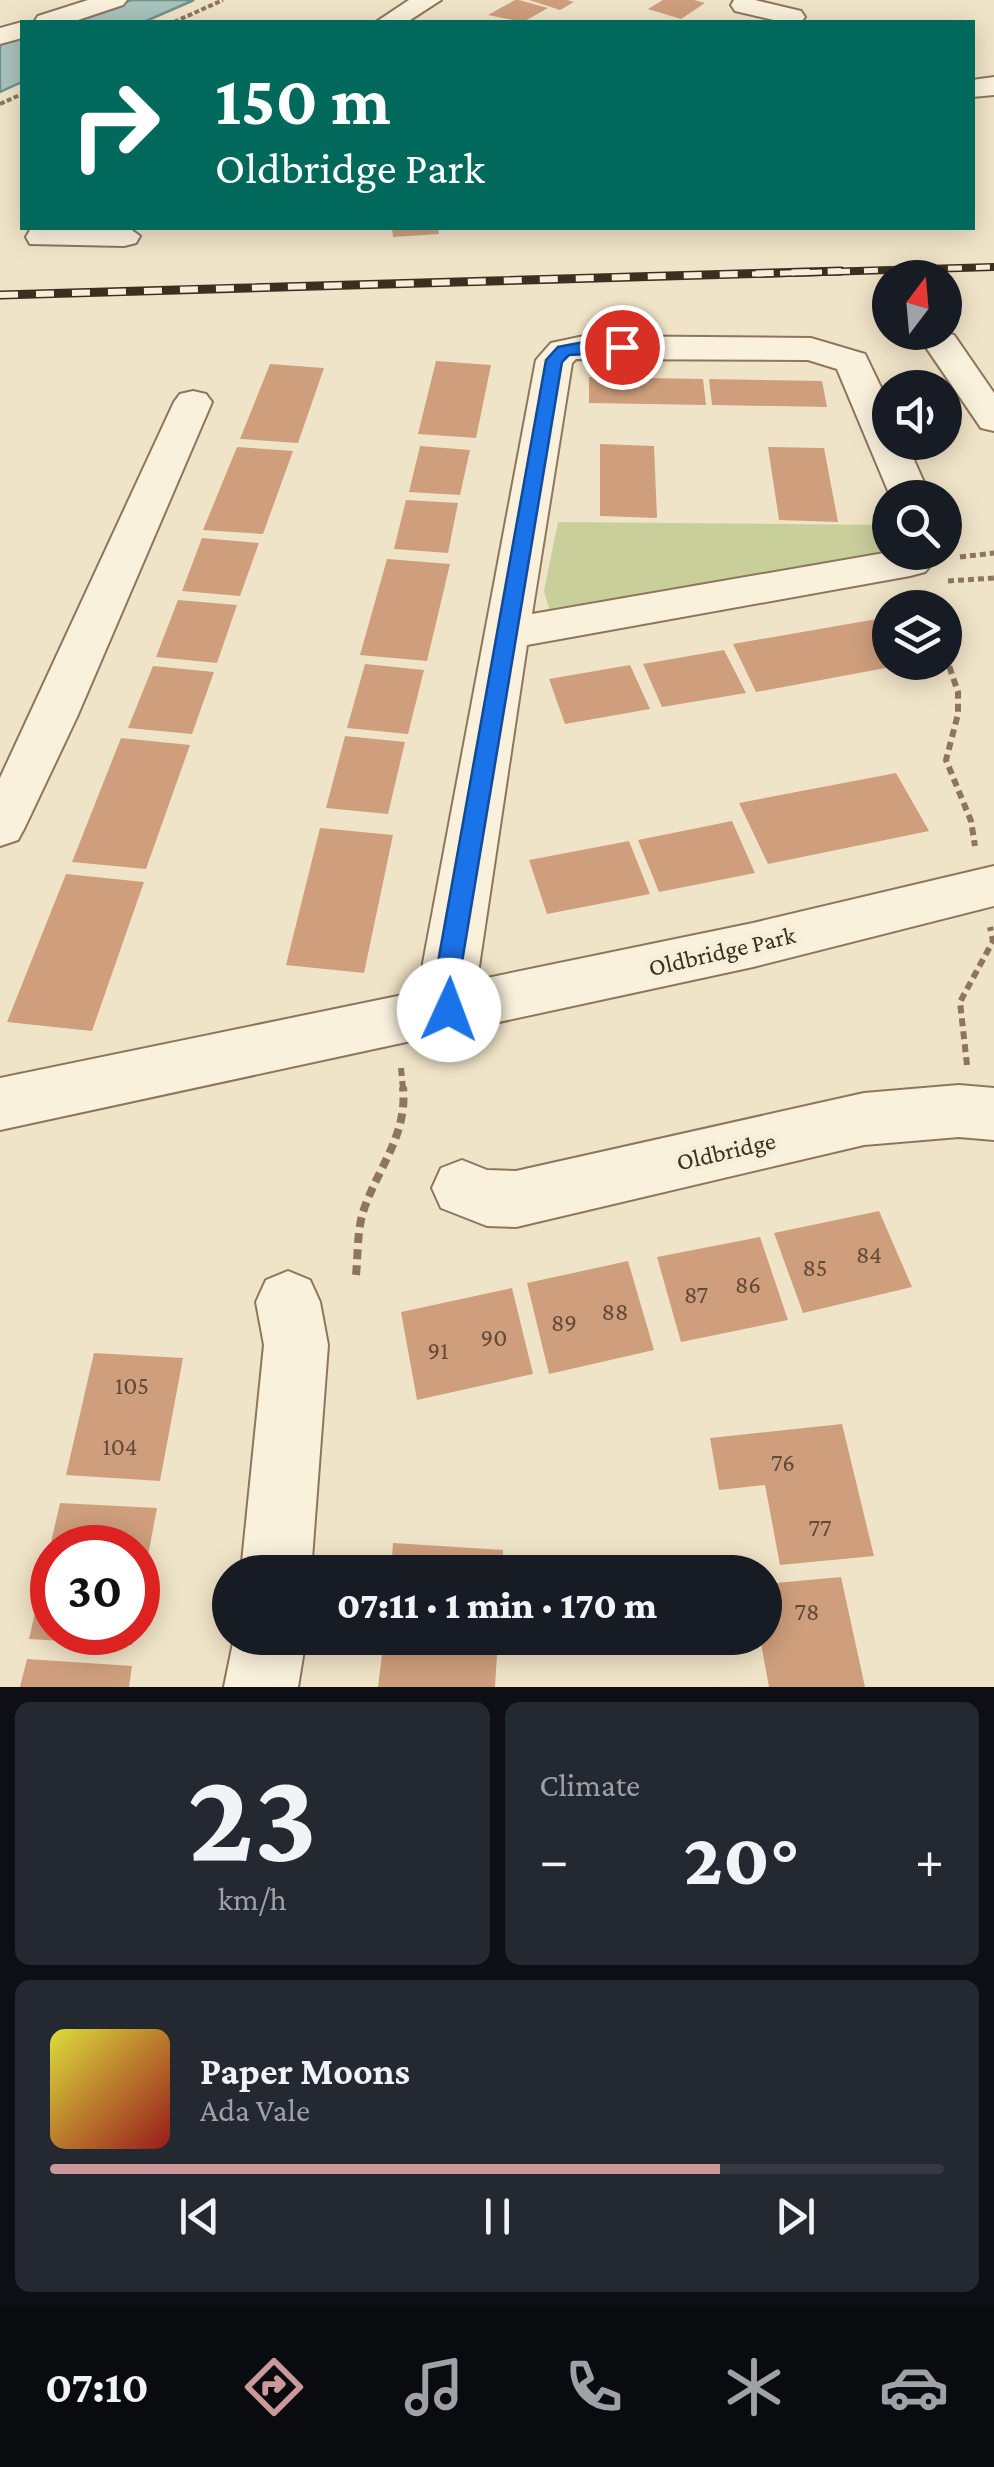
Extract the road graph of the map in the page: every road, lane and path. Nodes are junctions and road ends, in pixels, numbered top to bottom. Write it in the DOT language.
graph roads {
  1 [pos="114,0"];
  2 [pos="223,0"];
  3 [pos="428,0"];
  4 [pos="820,0"];
  5 [pos="747,2"];
  6 [pos="53,20"];
  7 [pos="178,20"];
  8 [pos="393,20"];
  9 [pos="720,20"];
  10 [pos="788,20"];
  11 [pos="103,234"];
  12 [pos="42,238"];
  13 [pos="945,350"];
  14 [pos="193,402"];
  15 [pos="994,420"];
  16 [pos="903,480"];
  17 [pos="872,569"];
  18 [pos="946,570"];
  19 [pos="994,578"];
  20 [pos="508,632"];
  21 [pos="0,827"];
  22 [pos="994,886"];
  23 [pos="449,1010"];
  24 [pos="396,1022"];
  25 [pos="0,1104"];
  26 [pos="994,1114"];
  27 [pos="462,1188"];
  28 [pos="356,1275"];
  29 [pos="288,1302"];
  30 [pos="277,1555"];
  31 [pos="267,1655"];
  32 [pos="261,1687"];
  1 -- 6 [label="street"];
  2 -- 7 [label="path"];
  3 -- 8 [label="street"];
  4 -- 10 [label="street"];
  5 -- 9 [label="street"];
  5 -- 10 [label="street"];
  11 -- 12 [label="street"];
  13 -- 15 [label="street"];
  14 -- 21 [label="street"];
  16 -- 20 [label="street"];
  17 -- 20 [label="street"];
  18 -- 19 [label="path"];
  20 -- 23 [label="street"];
  22 -- 23 [label="street, Oldbridge Park"];
  23 -- 24 [label="street, Oldbridge Park"];
  24 -- 25 [label="street, Oldbridge Park"];
  24 -- 28 [label="path"];
  26 -- 27 [label="street, Oldbridge"];
  29 -- 30 [label="street"];
  31 -- 32 [label="street"];
}
